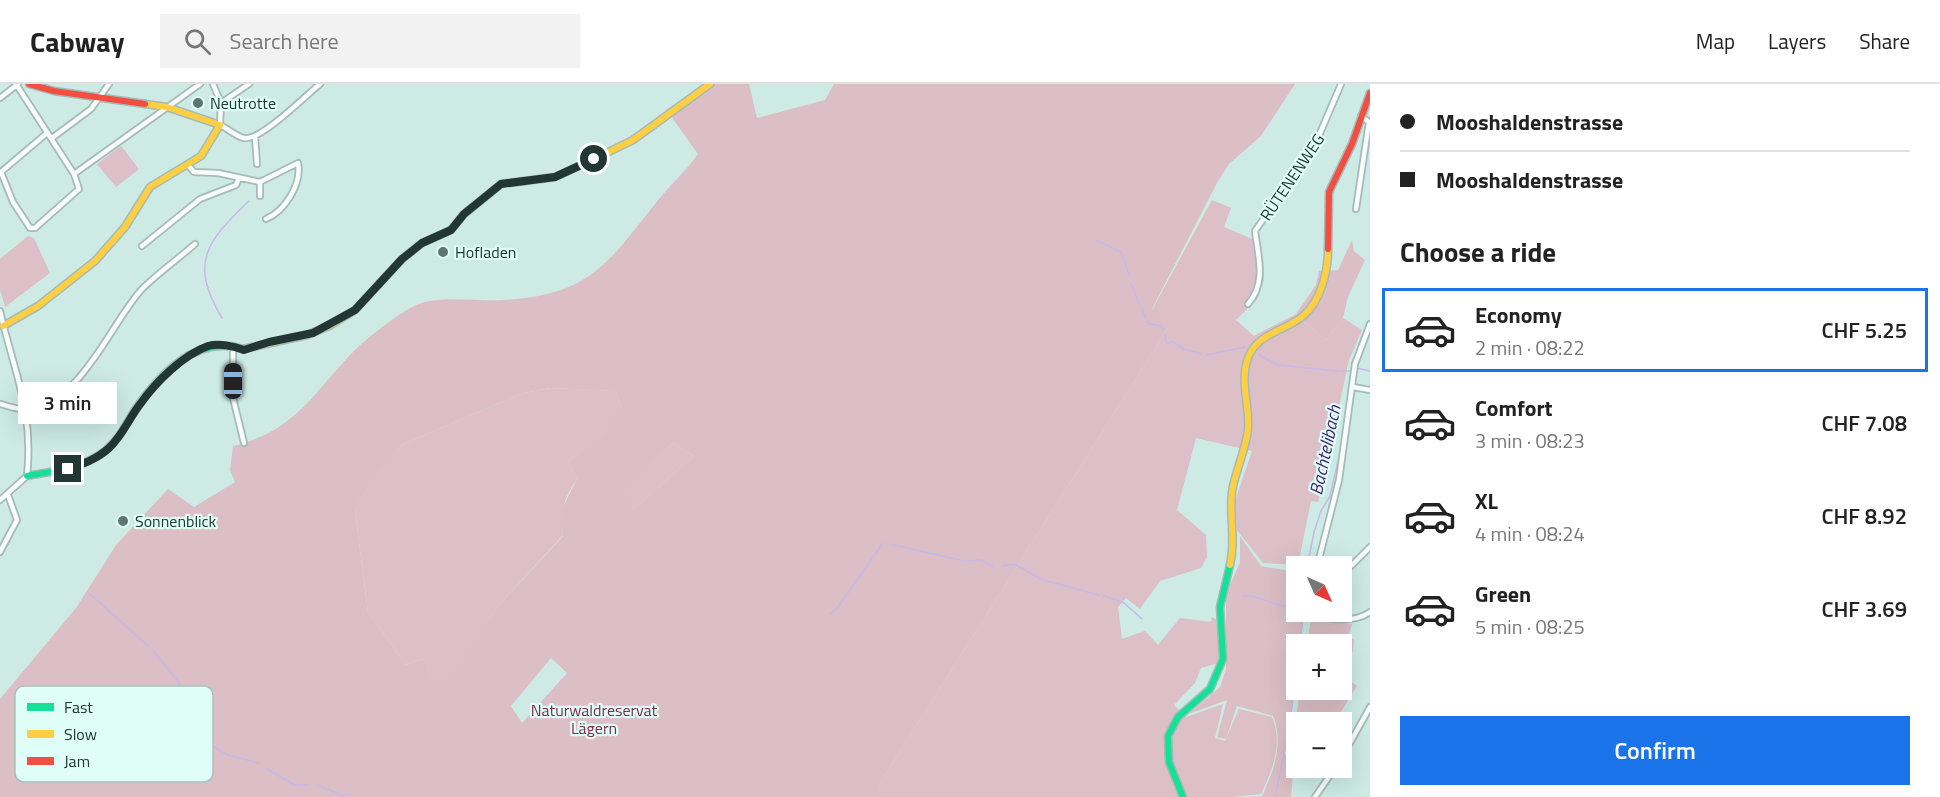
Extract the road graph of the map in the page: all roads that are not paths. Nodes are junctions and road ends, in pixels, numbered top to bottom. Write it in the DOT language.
graph roads {
  1 [pos="17,84"];
  2 [pos="29,84"];
  3 [pos="109,84"];
  4 [pos="200,84"];
  5 [pos="213,84"];
  6 [pos="249,84"];
  7 [pos="320,84"];
  8 [pos="710,84"];
  9 [pos="1341,84"];
  10 [pos="1370,93"];
  11 [pos="0,98"];
  12 [pos="99,98"];
  13 [pos="221,103"];
  14 [pos="167,107"];
  15 [pos="1362,116"];
  16 [pos="220,124"];
  17 [pos="47,133"];
  18 [pos="255,137"];
  19 [pos="52,138"];
  20 [pos="257,164"];
  21 [pos="188,165"];
  22 [pos="74,174"];
  23 [pos="239,178"];
  24 [pos="260,182"];
  25 [pos="260,196"];
  26 [pos="1356,209"];
  27 [pos="266,219"];
  28 [pos="195,244"];
  29 [pos="142,246"];
  30 [pos="1248,304"];
  31 [pos="0,311"];
  32 [pos="1370,324"];
  33 [pos="3,326"];
  34 [pos="233,346"];
  35 [pos="1353,387"];
  36 [pos="1370,390"];
  37 [pos="0,404"];
  38 [pos="27,409"];
  39 [pos="244,443"];
  40 [pos="27,476"];
  41 [pos="8,495"];
  42 [pos="0,500"];
  43 [pos="1370,547"];
  44 [pos="0,552"];
  45 [pos="1320,556"];
  46 [pos="1352,564"];
  47 [pos="1370,612"];
  48 [pos="1352,618"];
  49 [pos="1370,707"];
  50 [pos="1352,739"];
  51 [pos="1328,778"];
  52 [pos="1183,797"];
  53 [pos="1315,797"];
  1 -- 11 [label="street"];
  1 -- 17 [label="street"];
  2 -- 12 [label="street"];
  3 -- 12 [label="street"];
  4 -- 14 [label="street"];
  5 -- 13 [label="street"];
  6 -- 13 [label="street"];
  7 -- 18 [label="street"];
  8 -- 34 [label="street"];
  9 -- 30 [label="street, RÜTENENWEG"];
  10 -- 15 [label="street"];
  12 -- 14 [label="street"];
  12 -- 19 [label="street"];
  13 -- 16 [label="street"];
  14 -- 16 [label="street"];
  14 -- 22 [label="street"];
  15 -- 26 [label="street"];
  15 -- 52 [label="street"];
  16 -- 18 [label="street"];
  16 -- 21 [label="street"];
  17 -- 19 [label="street"];
  17 -- 22 [label="street"];
  18 -- 20 [label="street"];
  19 -- 22 [label="street"];
  21 -- 23 [label="street"];
  21 -- 33 [label="street"];
  23 -- 24 [label="street"];
  23 -- 29 [label="street"];
  24 -- 25 [label="street"];
  24 -- 27 [label="street"];
  28 -- 38 [label="street"];
  31 -- 33 [label="street"];
  32 -- 35 [label="street"];
  33 -- 38 [label="street"];
  34 -- 39 [label="street"];
  34 -- 40 [label="street"];
  35 -- 36 [label="street"];
  35 -- 45 [label="street"];
  37 -- 38 [label="street"];
  38 -- 40 [label="street"];
  40 -- 41 [label="street"];
  41 -- 42 [label="street"];
  41 -- 44 [label="street"];
  43 -- 46 [label="street"];
  47 -- 48 [label="street"];
  49 -- 50 [label="street"];
  51 -- 53 [label="street"];
}
